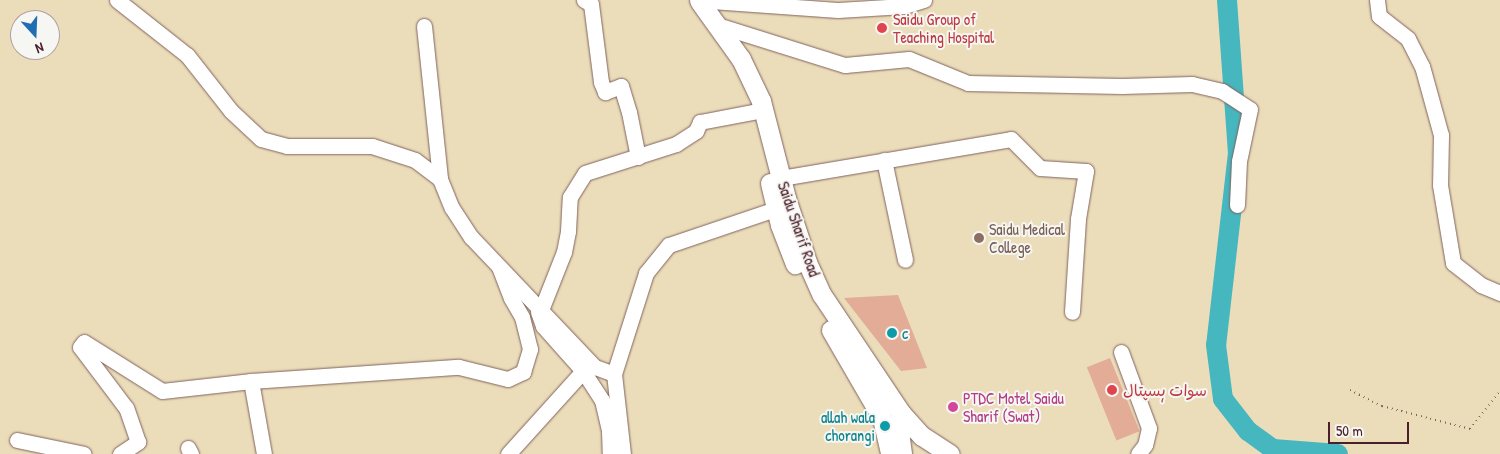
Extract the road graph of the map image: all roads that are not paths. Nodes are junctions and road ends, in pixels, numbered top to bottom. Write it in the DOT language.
graph roads {
  1 [pos="117,0"];
  2 [pos="584,0"];
  3 [pos="924,0"];
  4 [pos="1377,0"];
  5 [pos="699,1"];
  6 [pos="717,25"];
  7 [pos="424,26"];
  8 [pos="753,112"];
  9 [pos="638,157"];
  10 [pos="884,160"];
  11 [pos="781,178"];
  12 [pos="440,179"];
  13 [pos="1237,205"];
  14 [pos="782,207"];
  15 [pos="906,260"];
  16 [pos="500,267"];
  17 [pos="1500,293"];
  18 [pos="539,308"];
  19 [pos="825,310"];
  20 [pos="1072,312"];
  21 [pos="1122,352"];
  22 [pos="583,371"];
  23 [pos="614,374"];
  24 [pos="251,381"];
  25 [pos="901,413"];
  26 [pos="17,440"];
  27 [pos="897,449"];
  28 [pos="84,454"];
  29 [pos="120,454"];
  30 [pos="264,454"];
  31 [pos="508,454"];
  32 [pos="610,454"];
  33 [pos="622,454"];
  34 [pos="950,454"];
  35 [pos="1138,454"];
  1 -- 12 [label="street"];
  2 -- 9 [label="street"];
  3 -- 5 [label="street"];
  4 -- 17 [label="street"];
  5 -- 6 [label="main road, Saidu Sharif Road"];
  5 -- 8 [label="main road"];
  6 -- 11 [label="main road, Saidu Sharif Road"];
  6 -- 13 [label="street"];
  7 -- 12 [label="street"];
  8 -- 9 [label="street"];
  8 -- 14 [label="main road"];
  9 -- 18 [label="street"];
  10 -- 11 [label="street"];
  10 -- 15 [label="street"];
  10 -- 20 [label="street"];
  11 -- 14 [label="main road, Saidu Sharif Road"];
  12 -- 16 [label="street"];
  14 -- 19 [label="main road"];
  14 -- 23 [label="street"];
  16 -- 18 [label="street"];
  16 -- 24 [label="street"];
  18 -- 22 [label="street"];
  18 -- 23 [label="street"];
  19 -- 25 [label="main road"];
  19 -- 27 [label="main road"];
  21 -- 35 [label="street"];
  22 -- 31 [label="street"];
  22 -- 32 [label="street"];
  23 -- 33 [label="street"];
  24 -- 29 [label="street"];
  24 -- 30 [label="street"];
  25 -- 27 [label="main road"];
  25 -- 34 [label="main road"];
  26 -- 28 [label="street"];
}
